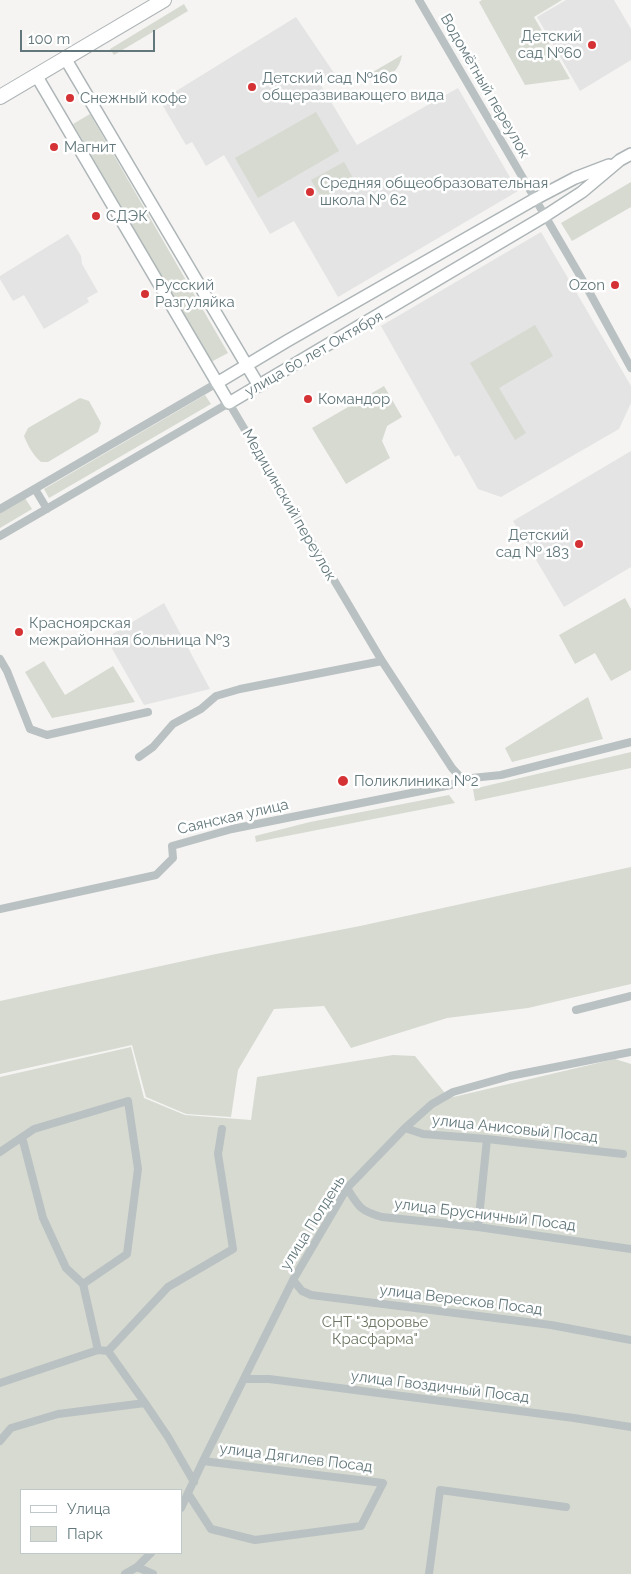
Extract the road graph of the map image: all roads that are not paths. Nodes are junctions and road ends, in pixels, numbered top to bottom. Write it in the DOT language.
graph roads {
  1 [pos="164,0"];
  2 [pos="419,0"];
  3 [pos="66,58"];
  4 [pos="36,75"];
  5 [pos="0,97"];
  6 [pos="631,154"];
  7 [pos="620,160"];
  8 [pos="535,199"];
  9 [pos="545,216"];
  10 [pos="248,366"];
  11 [pos="631,368"];
  12 [pos="217,383"];
  13 [pos="259,386"];
  14 [pos="229,403"];
  15 [pos="35,489"];
  16 [pos="0,509"];
  17 [pos="48,509"];
  18 [pos="0,536"];
  19 [pos="0,660"];
  20 [pos="382,661"];
  21 [pos="148,712"];
  22 [pos="631,742"];
  23 [pos="139,757"];
  24 [pos="462,780"];
  25 [pos="0,909"];
  26 [pos="631,996"];
  27 [pos="576,1010"];
  28 [pos="631,1052"];
  29 [pos="405,1128"];
  30 [pos="222,1129"];
  31 [pos="22,1137"];
  32 [pos="487,1139"];
  33 [pos="0,1152"];
  34 [pos="624,1154"];
  35 [pos="347,1188"];
  36 [pos="478,1227"];
  37 [pos="631,1249"];
  38 [pos="293,1280"];
  39 [pos="83,1284"];
  40 [pos="631,1340"];
  41 [pos="98,1350"];
  42 [pos="108,1351"];
  43 [pos="245,1378"];
  44 [pos="0,1383"];
  45 [pos="145,1403"];
  46 [pos="631,1427"];
  47 [pos="0,1441"];
  48 [pos="203,1461"];
  49 [pos="194,1482"];
  50 [pos="189,1495"];
  51 [pos="182,1506"];
  52 [pos="566,1507"];
  53 [pos="150,1554"];
  54 [pos="137,1567"];
  55 [pos="125,1574"];
  56 [pos="153,1574"];
  57 [pos="429,1574"];
  1 -- 3 [label="highway"];
  2 -- 8 [label="street, Водомётный переулок"];
  3 -- 4 [label="highway"];
  3 -- 10 [label="main road"];
  4 -- 5 [label="highway"];
  4 -- 12 [label="main road, Медицинский переулок"];
  6 -- 7 [label="main road, улица 60 лет Октября"];
  7 -- 8 [label="main road, улица 60 лет Октября"];
  7 -- 9 [label="main road, улица 60 лет Октября"];
  8 -- 9 [label="street, Водомётный переулок"];
  8 -- 10 [label="main road, улица 60 лет Октября"];
  9 -- 11 [label="street, Водомётный переулок"];
  9 -- 13 [label="main road, улица 60 лет Октября"];
  10 -- 12 [label="main road, улица 60 лет Октября"];
  10 -- 13 [label="main road"];
  12 -- 14 [label="main road, Медицинский переулок"];
  12 -- 15 [label="street, улица 60 лет Октября"];
  13 -- 14 [label="main road, улица 60 лет Октября"];
  14 -- 17 [label="street, улица 60 лет Октября"];
  14 -- 20 [label="street, Медицинский переулок"];
  15 -- 16 [label="street, улица 60 лет Октября"];
  15 -- 17 [label="street"];
  17 -- 18 [label="street, улица 60 лет Октября"];
  19 -- 21 [label="street"];
  20 -- 23 [label="street"];
  20 -- 24 [label="street, Медицинский переулок"];
  22 -- 24 [label="street"];
  24 -- 25 [label="street, Саянская улица"];
  26 -- 27 [label="street"];
  28 -- 29 [label="street, улица Полдень"];
  29 -- 32 [label="street, улица Анисовый Посад"];
  29 -- 35 [label="street, улица Полдень"];
  30 -- 42 [label="street"];
  31 -- 33 [label="street"];
  31 -- 39 [label="street"];
  31 -- 39 [label="street"];
  32 -- 34 [label="street, улица Анисовый Посад"];
  32 -- 36 [label="street"];
  35 -- 36 [label="street, улица Брусничный Посад"];
  35 -- 38 [label="street, улица Полдень"];
  36 -- 37 [label="street, улица Брусничный Посад"];
  38 -- 40 [label="street, улица Вересков Посад"];
  38 -- 43 [label="street, улица Полдень"];
  39 -- 41 [label="street"];
  41 -- 42 [label="street"];
  41 -- 44 [label="street"];
  42 -- 45 [label="street"];
  43 -- 46 [label="street, улица Гвоздичный Посад"];
  43 -- 48 [label="street, улица Полдень"];
  45 -- 47 [label="street"];
  45 -- 49 [label="street"];
  48 -- 49 [label="street, улица Полдень"];
  48 -- 50 [label="street, улица Дягилев Посад"];
  49 -- 50 [label="street, улица Полдень"];
  50 -- 51 [label="street, улица Полдень"];
  52 -- 57 [label="street"];
  53 -- 54 [label="street"];
  54 -- 55 [label="street"];
  54 -- 56 [label="street"];
}
